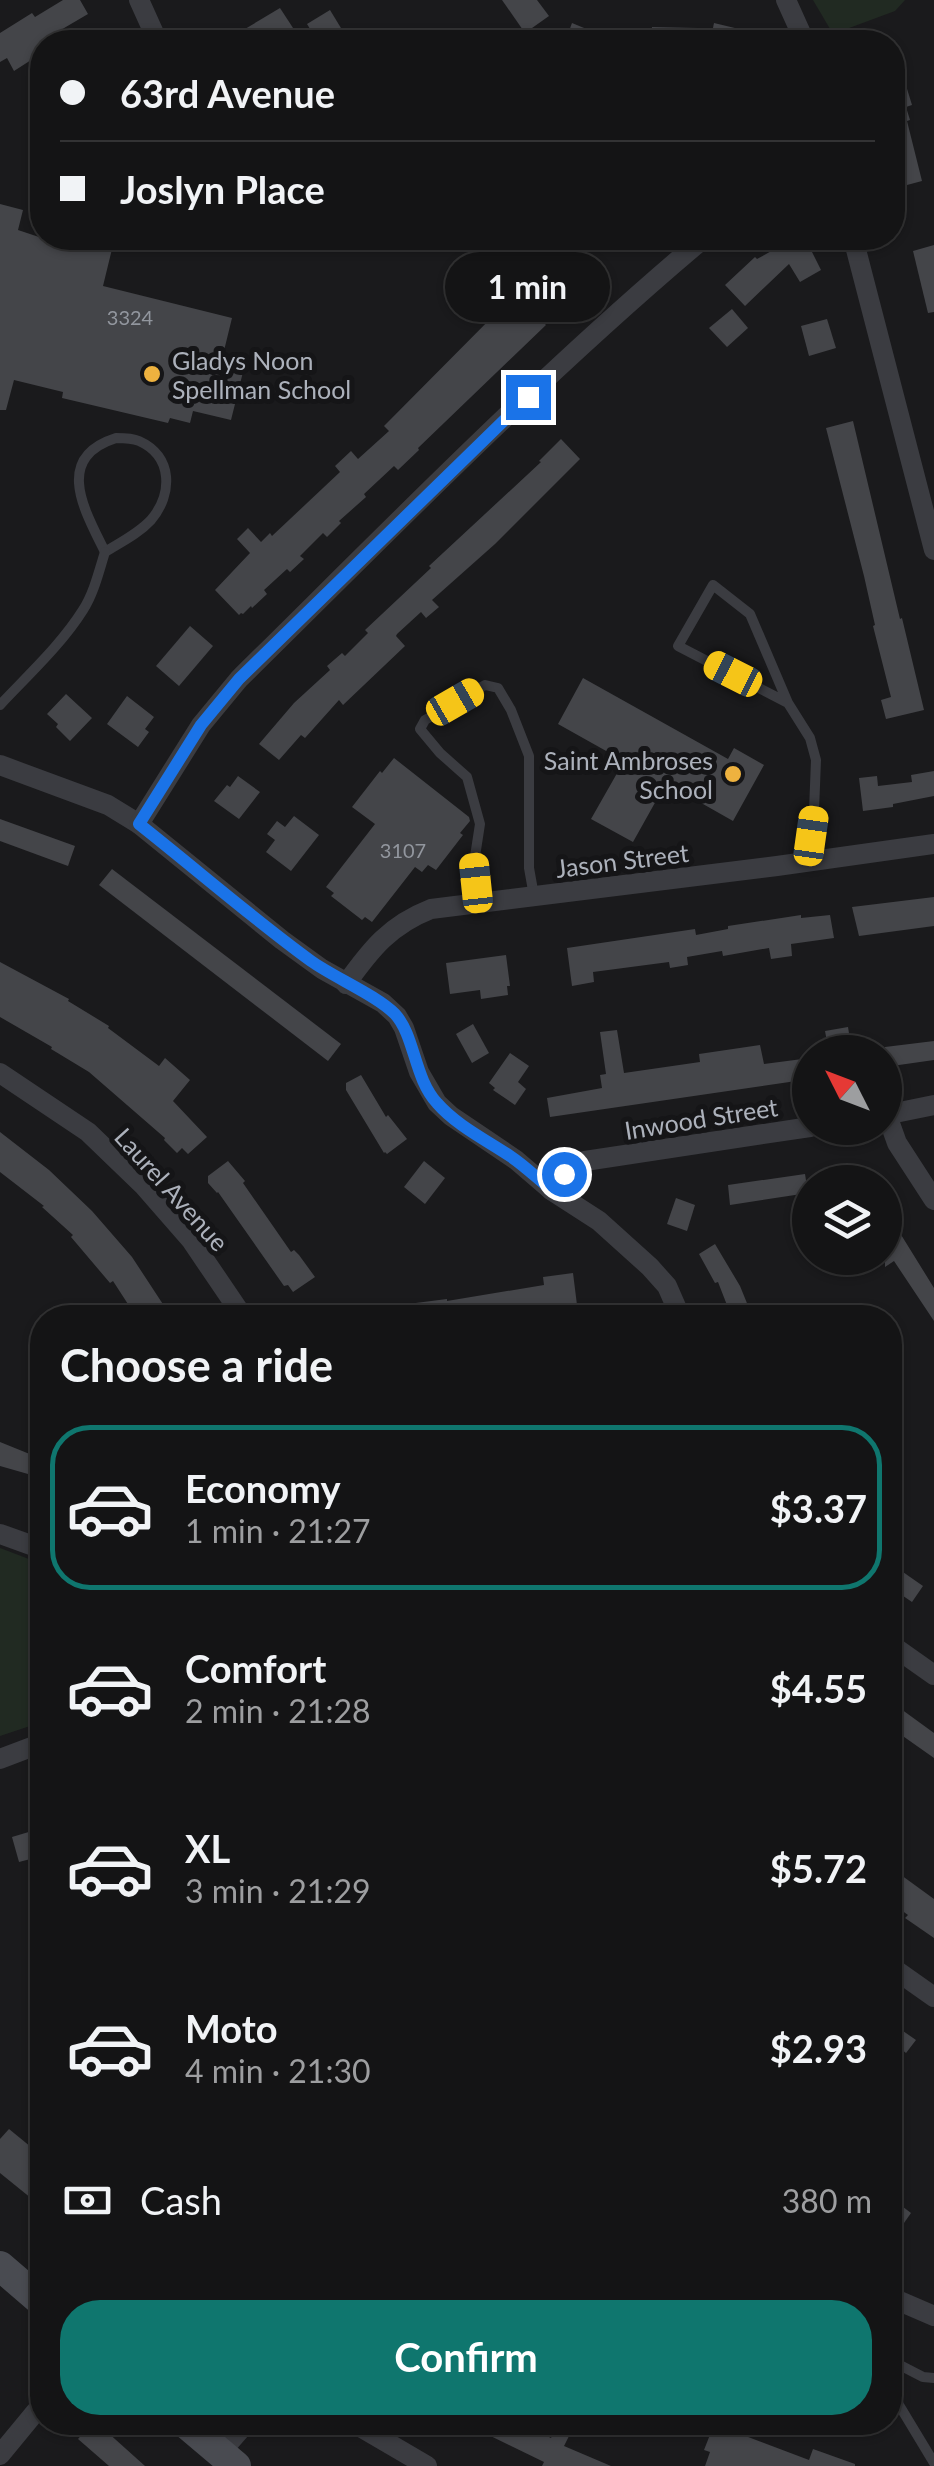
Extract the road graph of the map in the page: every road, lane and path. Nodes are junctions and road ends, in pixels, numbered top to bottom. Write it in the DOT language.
graph roads {
  1 [pos="139,0"];
  2 [pos="786,0"];
  3 [pos="153,30"];
  4 [pos="800,30"];
  5 [pos="690,250"];
  6 [pos="856,250"];
  7 [pos="934,550"];
  8 [pos="105,552"];
  9 [pos="788,703"];
  10 [pos="0,706"];
  11 [pos="0,765"];
  12 [pos="139,824"];
  13 [pos="934,844"];
  14 [pos="807,862"];
  15 [pos="534,896"];
  16 [pos="478,903"];
  17 [pos="346,984"];
  18 [pos="0,1073"];
  19 [pos="934,1105"];
  20 [pos="902,1112"];
  21 [pos="792,1129"];
  22 [pos="897,1145"];
  23 [pos="552,1190"];
  24 [pos="934,1200"];
  25 [pos="235,1305"];
  26 [pos="675,1305"];
  27 [pos="0,1534"];
  28 [pos="30,1544"];
  29 [pos="902,1652"];
  30 [pos="934,1675"];
  31 [pos="30,1748"];
  32 [pos="0,1759"];
  33 [pos="902,1974"];
  34 [pos="934,1997"];
  35 [pos="0,2266"];
  36 [pos="30,2292"];
  37 [pos="902,2301"];
  38 [pos="934,2316"];
  39 [pos="902,2366"];
  40 [pos="934,2378"];
  41 [pos="902,2410"];
  42 [pos="30,2418"];
  43 [pos="199,2435"];
  44 [pos="240,2435"];
  45 [pos="374,2435"];
  46 [pos="0,2454"];
  47 [pos="228,2460"];
  48 [pos="934,2463"];
  49 [pos="426,2466"];
  1 -- 3 [label="street"];
  2 -- 4 [label="street"];
  5 -- 12 [label="street"];
  6 -- 7 [label="street"];
  8 -- 8 [label="lane"];
  8 -- 10 [label="lane"];
  9 -- 9 [label="lane"];
  9 -- 14 [label="lane"];
  11 -- 12 [label="street"];
  12 -- 17 [label="street"];
  13 -- 14 [label="street, Jason Street"];
  14 -- 15 [label="street, Jason Street"];
  15 -- 16 [label="street, Jason Street"];
  15 -- 16 [label="lane"];
  16 -- 17 [label="street, Jason Street"];
  17 -- 23 [label="street"];
  18 -- 25 [label="street, Laurel Avenue"];
  19 -- 20 [label="street"];
  21 -- 23 [label="street, Inwood Street"];
  22 -- 24 [label="street"];
  23 -- 26 [label="street"];
  27 -- 28 [label="street"];
  29 -- 30 [label="street"];
  31 -- 32 [label="street"];
  33 -- 34 [label="street"];
  35 -- 36 [label="street"];
  37 -- 38 [label="street"];
  39 -- 40 [label="lane"];
  41 -- 48 [label="lane"];
  42 -- 46 [label="street"];
  43 -- 47 [label="street"];
  44 -- 47 [label="street"];
  45 -- 49 [label="street"];
}
